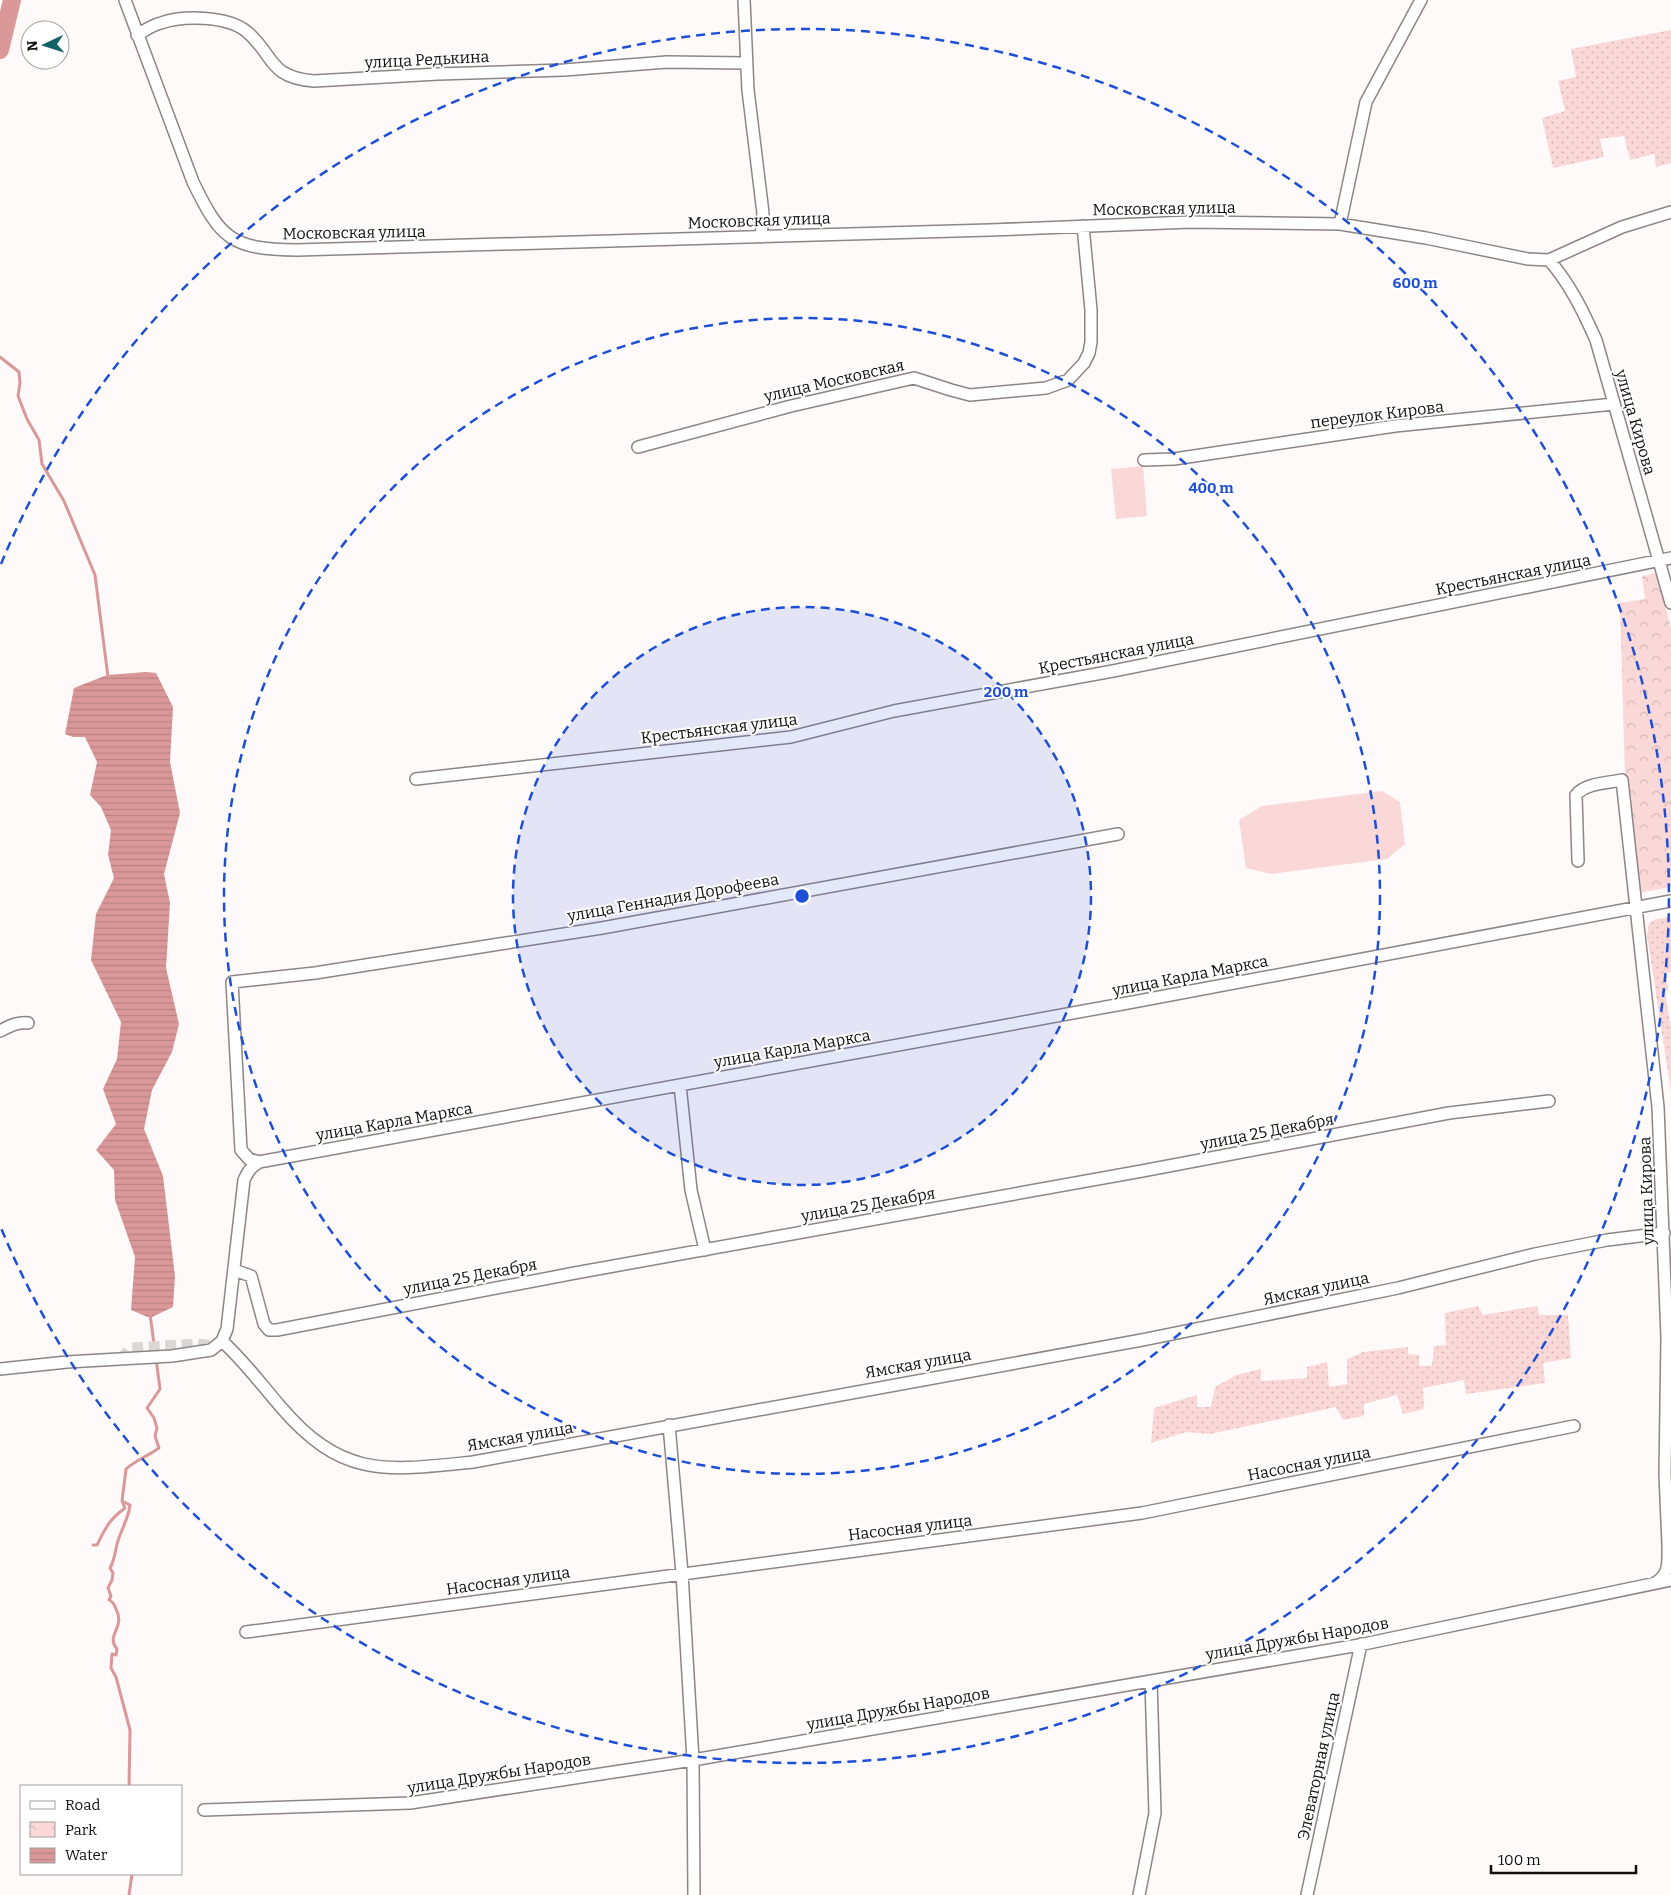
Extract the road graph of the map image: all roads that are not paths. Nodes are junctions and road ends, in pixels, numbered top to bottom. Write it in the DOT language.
graph roads {
  1 [pos="125,0"];
  2 [pos="744,0"];
  3 [pos="1421,0"];
  4 [pos="137,35"];
  5 [pos="746,63"];
  6 [pos="1671,212"];
  7 [pos="1340,224"];
  8 [pos="1083,226"];
  9 [pos="761,236"];
  10 [pos="1549,260"];
  11 [pos="1614,404"];
  12 [pos="638,447"];
  13 [pos="1144,460"];
  14 [pos="1665,560"];
  15 [pos="1671,603"];
  16 [pos="416,779"];
  17 [pos="1118,834"];
  18 [pos="1578,861"];
  19 [pos="1671,901"];
  20 [pos="1636,908"];
  21 [pos="28,1022"];
  22 [pos="0,1032"];
  23 [pos="680,1084"];
  24 [pos="1549,1101"];
  25 [pos="260,1162"];
  26 [pos="1664,1232"];
  27 [pos="705,1250"];
  28 [pos="234,1270"];
  29 [pos="1669,1325"];
  30 [pos="222,1341"];
  31 [pos="0,1369"];
  32 [pos="669,1425"];
  33 [pos="1574,1426"];
  34 [pos="1670,1549"];
  35 [pos="682,1573"];
  36 [pos="1671,1580"];
  37 [pos="1654,1583"];
  38 [pos="246,1632"];
  39 [pos="1361,1644"];
  40 [pos="1151,1681"];
  41 [pos="693,1760"];
  42 [pos="204,1810"];
  43 [pos="694,1895"];
  44 [pos="1139,1895"];
  45 [pos="1307,1895"];
  1 -- 4 [label="street, Московская улица"];
  2 -- 5 [label="street"];
  3 -- 7 [label="street"];
  4 -- 5 [label="street, улица Редькина"];
  4 -- 9 [label="street, Московская улица"];
  5 -- 9 [label="street"];
  6 -- 10 [label="street"];
  7 -- 8 [label="street, Московская улица"];
  7 -- 10 [label="street, Московская улица"];
  8 -- 9 [label="street, Московская улица"];
  8 -- 12 [label="street, улица Московская"];
  10 -- 11 [label="street, улица Кирова"];
  11 -- 13 [label="street, переулок Кирова"];
  11 -- 14 [label="street, улица Кирова"];
  14 -- 15 [label="street, улица Кирова"];
  14 -- 16 [label="street, Крестьянская улица"];
  17 -- 25 [label="street, улица Геннадия Дорофеева"];
  18 -- 20 [label="street, улица Кирова"];
  19 -- 20 [label="street, улица Карла Маркса"];
  20 -- 23 [label="street, улица Карла Маркса"];
  20 -- 26 [label="street, улица Кирова"];
  21 -- 22 [label="street"];
  23 -- 25 [label="street, улица Карла Маркса"];
  23 -- 27 [label="street"];
  24 -- 27 [label="street, улица 25 Декабря"];
  25 -- 28 [label="street"];
  26 -- 29 [label="street, улица Кирова"];
  26 -- 32 [label="street, Ямская улица"];
  27 -- 28 [label="street, улица 25 Декабря"];
  28 -- 30 [label="street"];
  29 -- 34 [label="street, улица Кирова"];
  30 -- 31 [label="street"];
  30 -- 32 [label="street, Ямская улица"];
  32 -- 35 [label="street"];
  33 -- 35 [label="street, Насосная улица"];
  34 -- 37 [label="street, улица Кирова"];
  35 -- 38 [label="street, Насосная улица"];
  35 -- 41 [label="street"];
  36 -- 37 [label="street, улица Дружбы Народов"];
  37 -- 39 [label="street, улица Дружбы Народов"];
  39 -- 40 [label="street, улица Дружбы Народов"];
  39 -- 45 [label="street, Элеваторная улица"];
  40 -- 41 [label="street, улица Дружбы Народов"];
  40 -- 44 [label="street"];
  41 -- 42 [label="street, улица Дружбы Народов"];
  41 -- 43 [label="street"];
}
